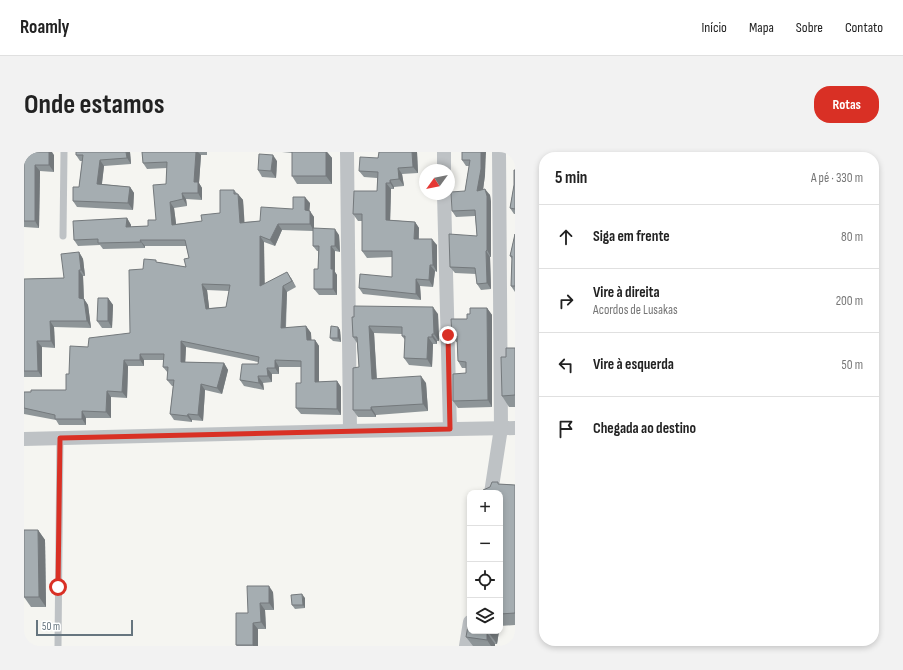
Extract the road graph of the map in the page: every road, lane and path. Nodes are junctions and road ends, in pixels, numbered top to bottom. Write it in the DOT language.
graph roads {
  1 [pos="64,152"];
  2 [pos="347,152"];
  3 [pos="444,152"];
  4 [pos="499,152"];
  5 [pos="444,164"];
  6 [pos="444,200"];
  7 [pos="62,236"];
  8 [pos="508,428"];
  9 [pos="450,429"];
  10 [pos="350,430"];
  11 [pos="24,438"];
  12 [pos="60,438"];
  13 [pos="492,490"];
  14 [pos="468,634"];
  15 [pos="58,646"];
  16 [pos="466,646"];
  1 -- 7 [label="lane"];
  2 -- 10 [label="street"];
  3 -- 5 [label="street"];
  4 -- 8 [label="street"];
  6 -- 9 [label="street"];
  8 -- 9 [label="street"];
  8 -- 13 [label="street"];
  9 -- 10 [label="street"];
  10 -- 12 [label="street"];
  11 -- 12 [label="street"];
  12 -- 15 [label="lane"];
  14 -- 16 [label="street"];
}
